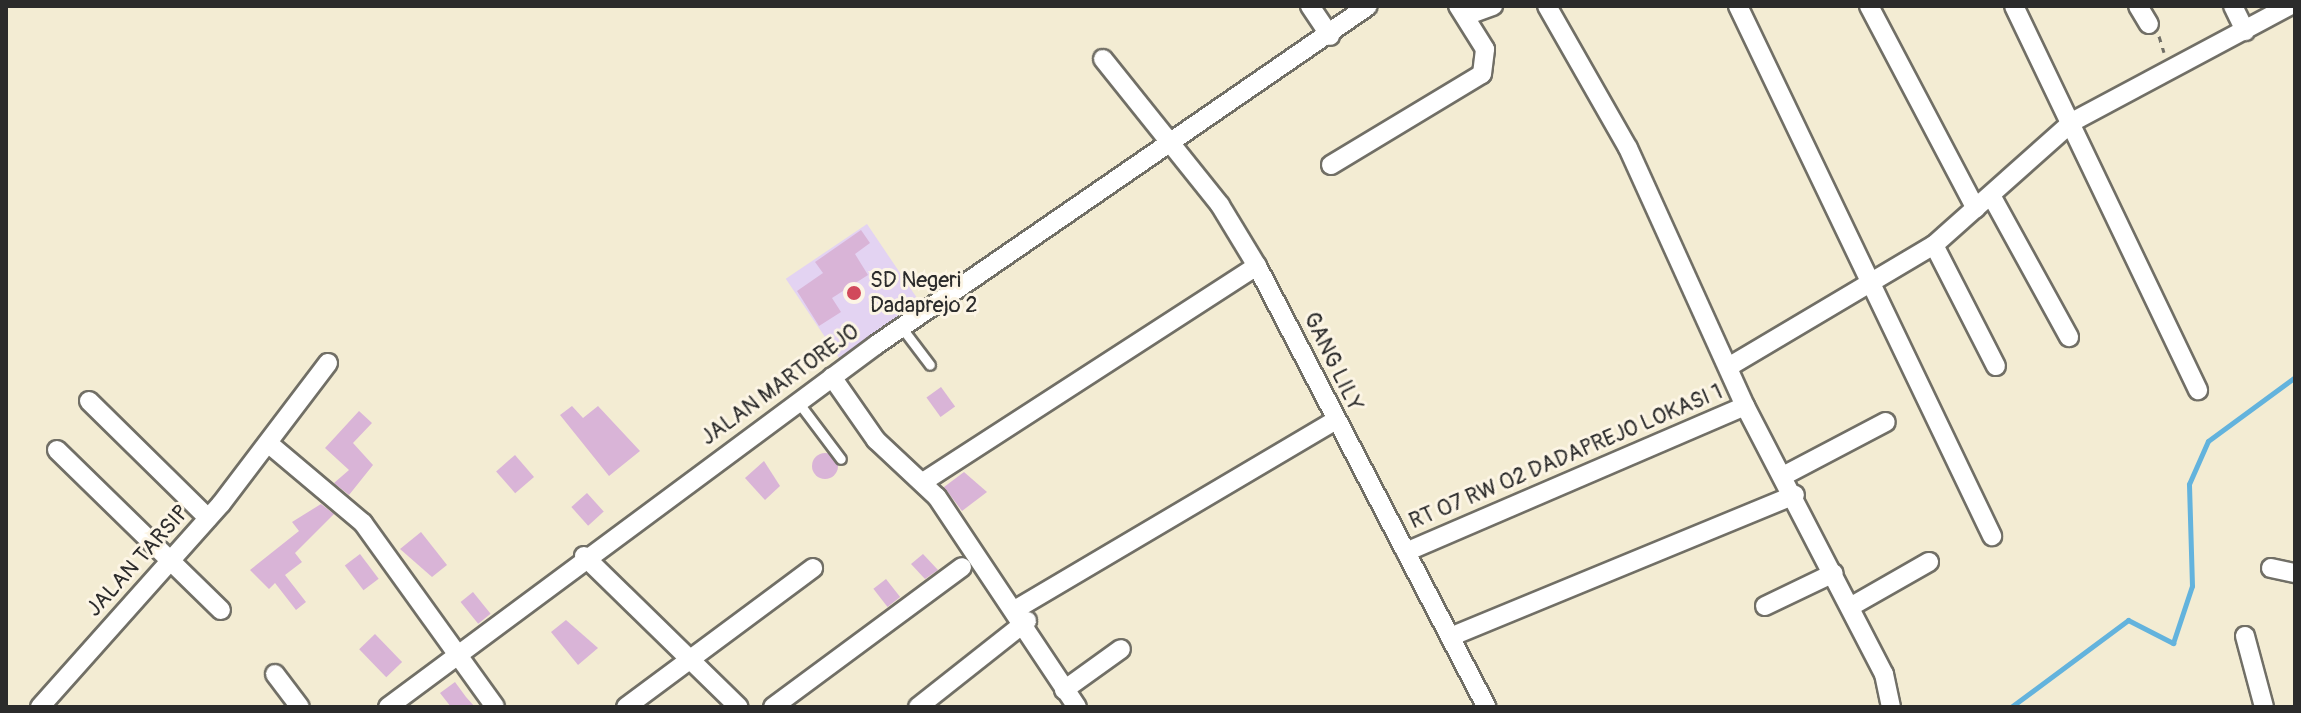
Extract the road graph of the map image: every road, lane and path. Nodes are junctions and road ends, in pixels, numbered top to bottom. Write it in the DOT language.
graph roads {
  1 [pos="1310,6"];
  2 [pos="1368,6"];
  3 [pos="1493,6"];
  4 [pos="1547,6"];
  5 [pos="1738,6"];
  6 [pos="1869,6"];
  7 [pos="2014,6"];
  8 [pos="2138,6"];
  9 [pos="2233,6"];
  10 [pos="2289,6"];
  11 [pos="1462,11"];
  12 [pos="2149,24"];
  13 [pos="2245,31"];
  14 [pos="1330,36"];
  15 [pos="1103,59"];
  16 [pos="2172,65"];
  17 [pos="2072,122"];
  18 [pos="1172,147"];
  19 [pos="1331,165"];
  20 [pos="1992,197"];
  21 [pos="1976,209"];
  22 [pos="1934,245"];
  23 [pos="1257,266"];
  24 [pos="1868,288"];
  25 [pos="902,328"];
  26 [pos="2069,337"];
  27 [pos="328,363"];
  28 [pos="930,365"];
  29 [pos="1730,366"];
  30 [pos="1996,366"];
  31 [pos="832,377"];
  32 [pos="2198,390"];
  33 [pos="89,401"];
  34 [pos="798,402"];
  35 [pos="1745,406"];
  36 [pos="1334,421"];
  37 [pos="1886,422"];
  38 [pos="268,443"];
  39 [pos="57,450"];
  40 [pos="841,459"];
  41 [pos="1783,476"];
  42 [pos="923,482"];
  43 [pos="1795,495"];
  44 [pos="208,518"];
  45 [pos="1992,536"];
  46 [pos="1406,552"];
  47 [pos="584,556"];
  48 [pos="171,558"];
  49 [pos="1929,562"];
  50 [pos="962,567"];
  51 [pos="813,568"];
  52 [pos="2271,568"];
  53 [pos="1834,573"];
  54 [pos="2295,573"];
  55 [pos="1765,606"];
  56 [pos="1850,607"];
  57 [pos="221,610"];
  58 [pos="1022,615"];
  59 [pos="2245,636"];
  60 [pos="1450,637"];
  61 [pos="1121,649"];
  62 [pos="459,654"];
  63 [pos="695,657"];
  64 [pos="275,674"];
  65 [pos="1064,690"];
  66 [pos="40,707"];
  67 [pos="300,707"];
  68 [pos="388,707"];
  69 [pos="495,707"];
  70 [pos="626,707"];
  71 [pos="739,707"];
  72 [pos="773,707"];
  73 [pos="918,707"];
  74 [pos="1077,707"];
  75 [pos="1487,707"];
  76 [pos="1891,707"];
  77 [pos="2264,707"];
  1 -- 14 [label="street"];
  2 -- 14 [label="street, JALAN MARTOREJO"];
  3 -- 11 [label="street"];
  4 -- 29 [label="street"];
  5 -- 24 [label="street"];
  6 -- 21 [label="street"];
  7 -- 17 [label="street"];
  8 -- 12 [label="street"];
  9 -- 13 [label="street"];
  10 -- 13 [label="street"];
  11 -- 19 [label="street"];
  12 -- 16 [label="path"];
  13 -- 16 [label="street"];
  14 -- 18 [label="street, JALAN MARTOREJO"];
  15 -- 18 [label="street, GANG LILY"];
  16 -- 17 [label="street"];
  17 -- 20 [label="street"];
  17 -- 32 [label="street"];
  18 -- 23 [label="street, GANG LILY"];
  18 -- 25 [label="street, JALAN MARTOREJO"];
  20 -- 21 [label="street"];
  20 -- 26 [label="street"];
  21 -- 22 [label="street"];
  22 -- 24 [label="street"];
  22 -- 30 [label="street"];
  23 -- 36 [label="street, GANG LILY"];
  23 -- 42 [label="street"];
  24 -- 29 [label="street"];
  24 -- 45 [label="street"];
  25 -- 28 [label="lane"];
  25 -- 31 [label="street, JALAN MARTOREJO"];
  27 -- 38 [label="street, JALAN TARSIP"];
  29 -- 35 [label="street"];
  31 -- 34 [label="street, JALAN MARTOREJO"];
  31 -- 42 [label="street"];
  33 -- 44 [label="street"];
  34 -- 40 [label="lane"];
  34 -- 47 [label="street, JALAN MARTOREJO"];
  35 -- 41 [label="street"];
  35 -- 46 [label="street, RT 07 RW 02 DADAPREJO LOKASI 1"];
  36 -- 46 [label="street, GANG LILY"];
  36 -- 58 [label="street"];
  37 -- 41 [label="street"];
  38 -- 44 [label="street, JALAN TARSIP"];
  38 -- 62 [label="street"];
  39 -- 48 [label="street"];
  41 -- 43 [label="street"];
  42 -- 58 [label="street"];
  43 -- 53 [label="street"];
  43 -- 60 [label="street"];
  44 -- 48 [label="street, JALAN TARSIP"];
  46 -- 60 [label="street, GANG LILY"];
  47 -- 62 [label="street, JALAN MARTOREJO"];
  47 -- 63 [label="street"];
  48 -- 57 [label="street"];
  48 -- 66 [label="street, JALAN TARSIP"];
  49 -- 56 [label="street"];
  50 -- 72 [label="street"];
  51 -- 63 [label="street"];
  52 -- 54 [label="street"];
  53 -- 55 [label="street"];
  53 -- 56 [label="street"];
  56 -- 76 [label="street"];
  58 -- 65 [label="street"];
  58 -- 73 [label="street"];
  59 -- 77 [label="street"];
  60 -- 75 [label="street, GANG LILY"];
  61 -- 65 [label="street"];
  62 -- 68 [label="street, JALAN MARTOREJO"];
  62 -- 69 [label="street"];
  63 -- 70 [label="street"];
  63 -- 71 [label="street"];
  64 -- 67 [label="street"];
  65 -- 74 [label="street"];
}
